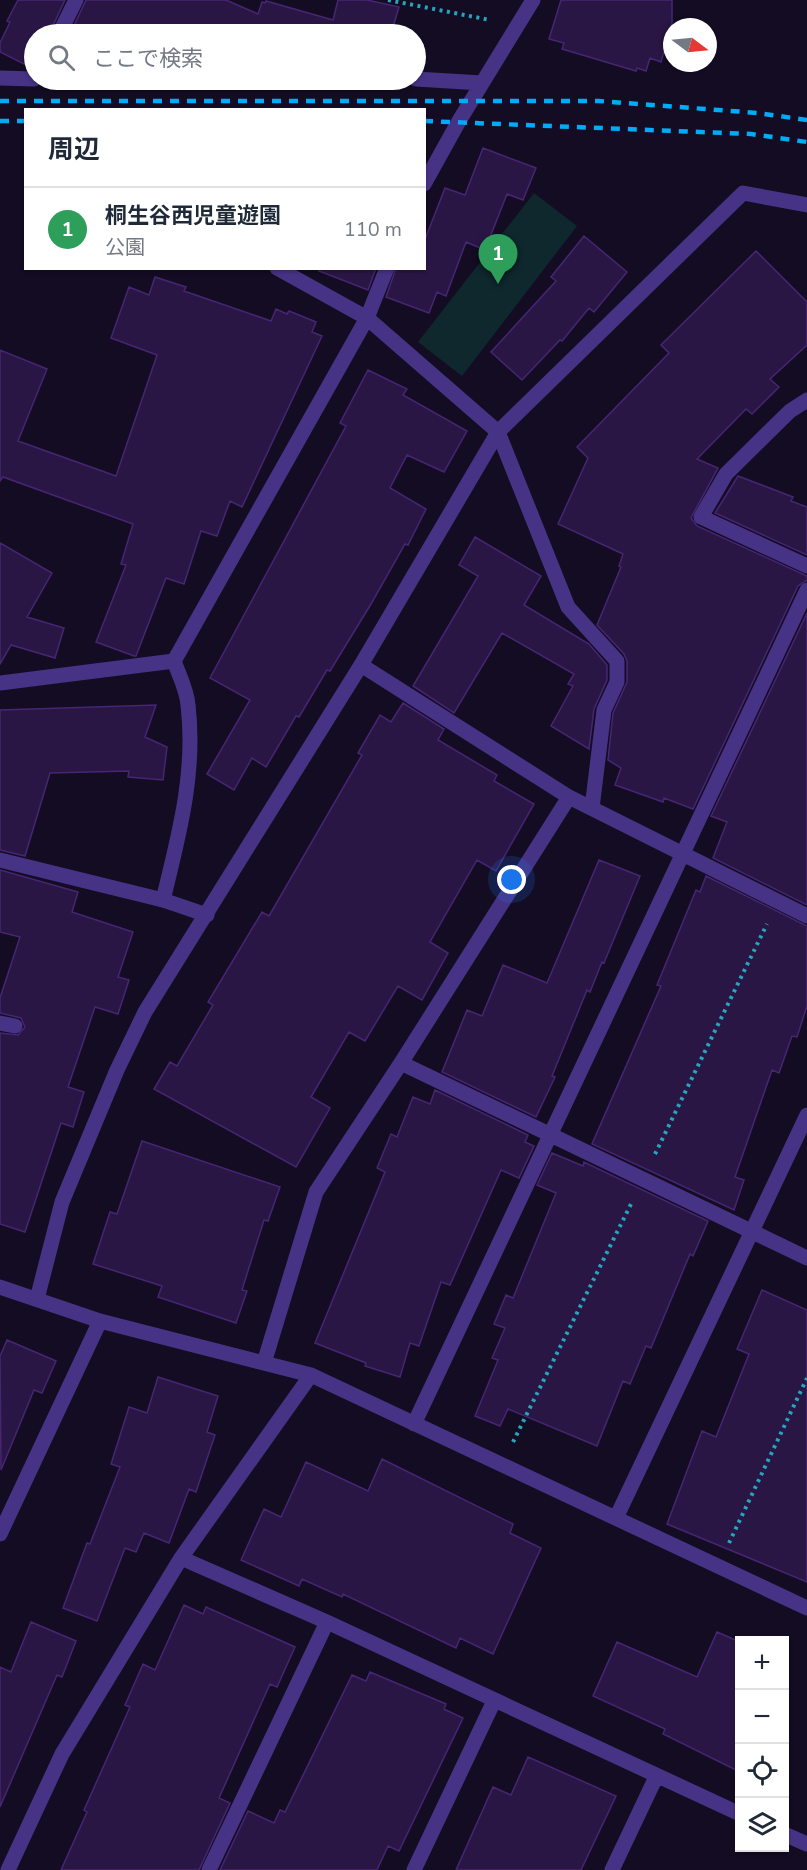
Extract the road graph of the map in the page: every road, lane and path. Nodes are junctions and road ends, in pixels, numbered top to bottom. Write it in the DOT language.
graph roads {
  1 [pos="76,0"];
  2 [pos="388,0"];
  3 [pos="533,0"];
  4 [pos="64,24"];
  5 [pos="520,25"];
  6 [pos="0,78"];
  7 [pos="24,79"];
  8 [pos="426,80"];
  9 [pos="482,83"];
  10 [pos="426,181"];
  11 [pos="807,205"];
  12 [pos="281,270"];
  13 [pos="386,270"];
  14 [pos="367,318"];
  15 [pos="807,400"];
  16 [pos="498,432"];
  17 [pos="807,566"];
  18 [pos="807,590"];
  19 [pos="174,661"];
  20 [pos="361,665"];
  21 [pos="0,683"];
  22 [pos="569,797"];
  23 [pos="592,808"];
  24 [pos="682,855"];
  25 [pos="0,860"];
  26 [pos="163,900"];
  27 [pos="207,915"];
  28 [pos="807,916"];
  29 [pos="401,1063"];
  30 [pos="807,1115"];
  31 [pos="550,1135"];
  32 [pos="753,1233"];
  33 [pos="807,1258"];
  34 [pos="0,1287"];
  35 [pos="37,1299"];
  36 [pos="100,1321"];
  37 [pos="264,1364"];
  38 [pos="311,1375"];
  39 [pos="807,1378"];
  40 [pos="414,1424"];
  41 [pos="616,1518"];
  42 [pos="0,1534"];
  43 [pos="181,1558"];
  44 [pos="718,1566"];
  45 [pos="807,1608"];
  46 [pos="327,1622"];
  47 [pos="494,1701"];
  48 [pos="656,1777"];
  49 [pos="735,1812"];
  50 [pos="789,1836"];
  51 [pos="807,1844"];
  52 [pos="8,1870"];
  53 [pos="209,1870"];
  54 [pos="414,1870"];
  55 [pos="612,1870"];
  1 -- 4 [label="street"];
  2 -- 5 [label="path"];
  3 -- 5 [label="street"];
  5 -- 9 [label="street"];
  6 -- 7 [label="street"];
  8 -- 9 [label="street"];
  9 -- 10 [label="street"];
  11 -- 16 [label="street"];
  12 -- 14 [label="street"];
  13 -- 14 [label="street"];
  14 -- 16 [label="street"];
  14 -- 19 [label="street"];
  15 -- 17 [label="street"];
  16 -- 20 [label="street"];
  16 -- 23 [label="street"];
  18 -- 24 [label="street"];
  19 -- 21 [label="street"];
  19 -- 26 [label="street"];
  20 -- 22 [label="street"];
  20 -- 27 [label="street"];
  22 -- 23 [label="street"];
  22 -- 29 [label="street"];
  23 -- 24 [label="street"];
  24 -- 28 [label="street"];
  24 -- 31 [label="street"];
  25 -- 26 [label="street"];
  26 -- 27 [label="street"];
  27 -- 35 [label="street"];
  29 -- 31 [label="street"];
  29 -- 37 [label="street"];
  30 -- 32 [label="street"];
  31 -- 32 [label="street"];
  31 -- 40 [label="street"];
  32 -- 33 [label="street"];
  32 -- 41 [label="street"];
  34 -- 35 [label="street"];
  35 -- 36 [label="street"];
  36 -- 37 [label="street"];
  36 -- 42 [label="street"];
  37 -- 38 [label="street"];
  38 -- 40 [label="street"];
  38 -- 43 [label="street"];
  39 -- 44 [label="path"];
  40 -- 41 [label="street"];
  41 -- 44 [label="street"];
  43 -- 46 [label="street"];
  43 -- 52 [label="street"];
  44 -- 45 [label="street"];
  46 -- 47 [label="street"];
  46 -- 53 [label="street"];
  47 -- 48 [label="street"];
  47 -- 54 [label="street"];
  48 -- 49 [label="street"];
  48 -- 55 [label="street"];
  50 -- 51 [label="street"];
}
